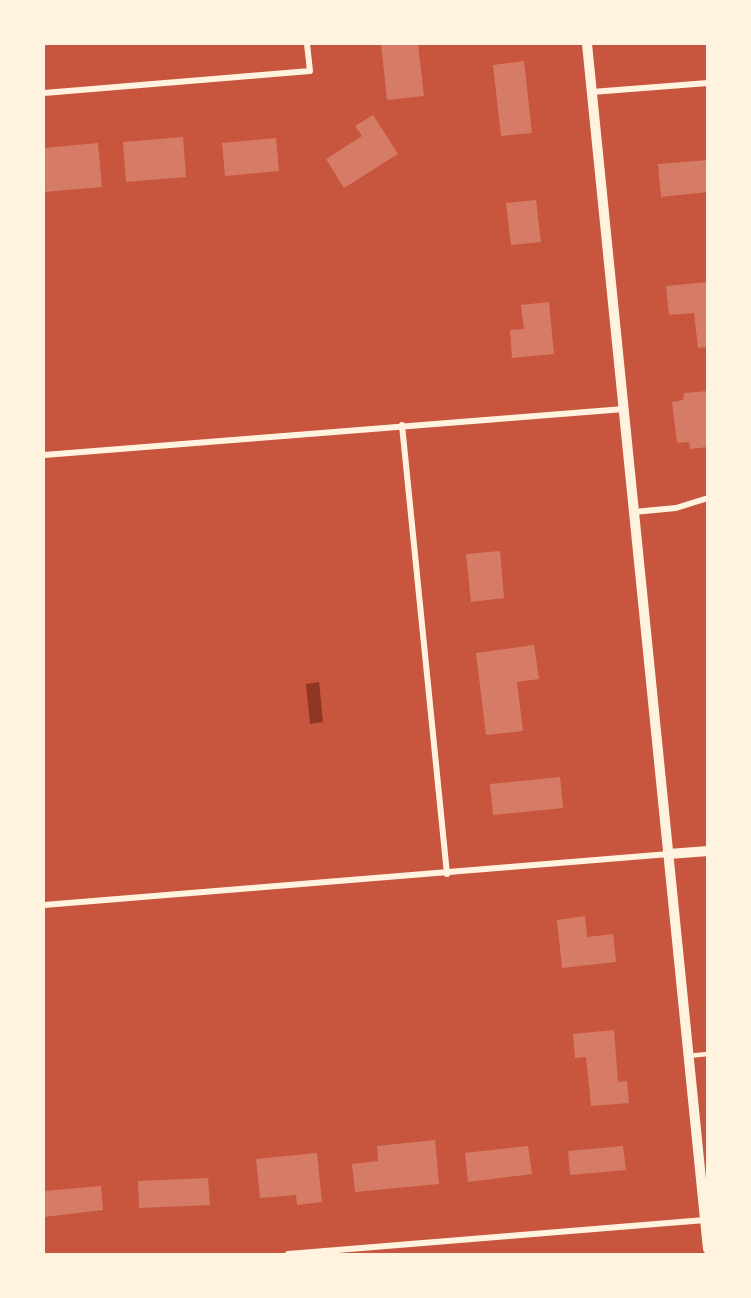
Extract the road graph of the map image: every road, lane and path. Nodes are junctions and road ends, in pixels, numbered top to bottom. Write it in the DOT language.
graph roads {
  1 [pos="307,44"];
  2 [pos="587,44"];
  3 [pos="708,83"];
  4 [pos="592,92"];
  5 [pos="44,93"];
  6 [pos="624,409"];
  7 [pos="402,425"];
  8 [pos="44,455"];
  9 [pos="708,498"];
  10 [pos="634,512"];
  11 [pos="708,851"];
  12 [pos="669,854"];
  13 [pos="447,874"];
  14 [pos="44,905"];
  15 [pos="708,1054"];
  16 [pos="688,1056"];
  17 [pos="705,1220"];
  18 [pos="708,1250"];
  19 [pos="288,1254"];
  1 -- 5 [label="street"];
  2 -- 4 [label="street"];
  3 -- 4 [label="street"];
  4 -- 6 [label="street"];
  6 -- 7 [label="street"];
  6 -- 10 [label="street"];
  7 -- 8 [label="street"];
  7 -- 13 [label="street"];
  9 -- 10 [label="street"];
  10 -- 12 [label="street"];
  11 -- 12 [label="street"];
  12 -- 13 [label="street"];
  12 -- 16 [label="street"];
  13 -- 14 [label="street"];
  15 -- 16 [label="lane"];
  16 -- 17 [label="street"];
  17 -- 18 [label="street"];
  17 -- 19 [label="street"];
}
